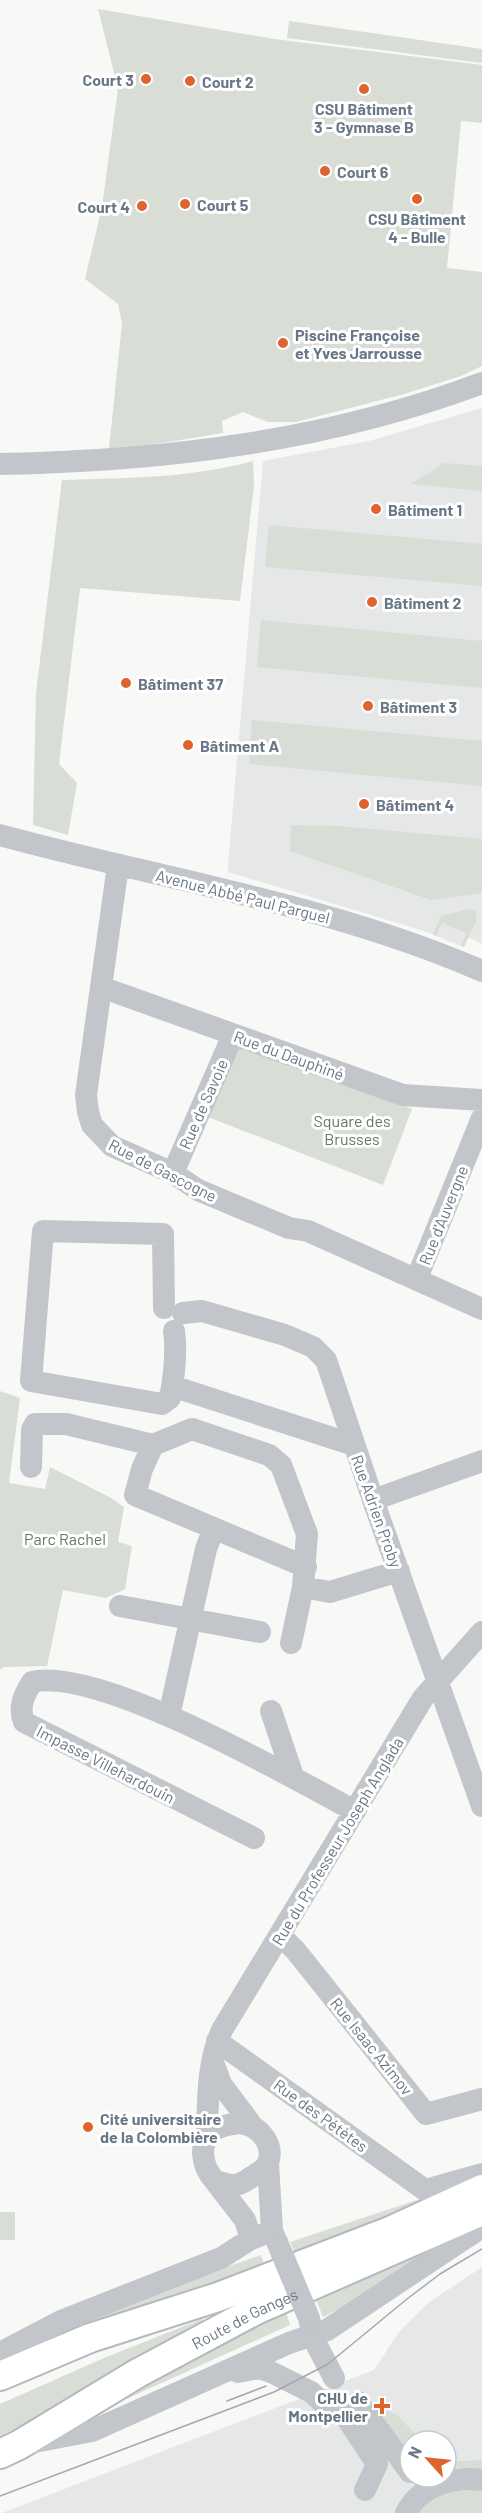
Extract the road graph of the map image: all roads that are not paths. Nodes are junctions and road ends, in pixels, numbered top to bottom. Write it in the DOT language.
graph roads {
  1 [pos="482,383"];
  2 [pos="5,459"];
  3 [pos="0,835"];
  4 [pos="118,865"];
  5 [pos="482,971"];
  6 [pos="101,987"];
  7 [pos="233,1035"];
  8 [pos="482,1100"];
  9 [pos="482,1118"];
  10 [pos="173,1173"];
  11 [pos="417,1278"];
  12 [pos="482,1309"];
  13 [pos="174,1317"];
  14 [pos="172,1386"];
  15 [pos="153,1445"];
  16 [pos="354,1445"];
  17 [pos="482,1461"];
  18 [pos="31,1467"];
  19 [pos="373,1500"];
  20 [pos="214,1528"];
  21 [pos="399,1571"];
  22 [pos="305,1577"];
  23 [pos="120,1606"];
  24 [pos="190,1618"];
  25 [pos="260,1632"];
  26 [pos="482,1632"];
  27 [pos="291,1643"];
  28 [pos="438,1679"];
  29 [pos="271,1711"];
  30 [pos="169,1716"];
  31 [pos="293,1776"];
  32 [pos="480,1797"];
  33 [pos="355,1811"];
  34 [pos="254,1838"];
  35 [pos="280,1935"];
  36 [pos="215,2051"];
  37 [pos="482,2098"];
  38 [pos="251,2124"];
  39 [pos="207,2138"];
  40 [pos="268,2163"];
  41 [pos="482,2174"];
  42 [pos="215,2181"];
  43 [pos="482,2190"];
  44 [pos="482,2211"];
  45 [pos="482,2227"];
  46 [pos="251,2240"];
  47 [pos="276,2240"];
  48 [pos="218,2297"];
  49 [pos="310,2327"];
  50 [pos="0,2353"];
  51 [pos="219,2375"];
  52 [pos="0,2376"];
  53 [pos="334,2378"];
  54 [pos="0,2396"];
  55 [pos="350,2408"];
  56 [pos="9,2449"];
  57 [pos="398,2459"];
  58 [pos="458,2479"];
  59 [pos="482,2480"];
  60 [pos="417,2489"];
  61 [pos="365,2490"];
  62 [pos="406,2513"];
  1 -- 2 [label="street"];
  3 -- 4 [label="street, Avenue Abbé Paul Parguel"];
  4 -- 5 [label="street, Avenue Abbé Paul Parguel"];
  4 -- 6 [label="street, Rue de Gascogne"];
  6 -- 7 [label="street, Rue du Dauphiné"];
  6 -- 10 [label="street, Rue de Gascogne"];
  7 -- 8 [label="street, Rue du Dauphiné"];
  7 -- 10 [label="street, Rue de Savoie"];
  9 -- 11 [label="street, Rue d'Auvergne"];
  10 -- 11 [label="street, Rue de Gascogne"];
  11 -- 12 [label="street, Rue de Gascogne"];
  13 -- 14 [label="street"];
  13 -- 14 [label="street"];
  13 -- 16 [label="street, Rue Adrien Proby"];
  14 -- 16 [label="street"];
  15 -- 18 [label="street"];
  15 -- 20 [label="street"];
  15 -- 22 [label="street"];
  16 -- 19 [label="street, Rue Adrien Proby"];
  17 -- 19 [label="street"];
  19 -- 21 [label="street, Rue Adrien Proby"];
  20 -- 22 [label="street"];
  20 -- 24 [label="street"];
  21 -- 22 [label="street"];
  21 -- 28 [label="street, Rue Adrien Proby"];
  22 -- 27 [label="street"];
  23 -- 24 [label="street"];
  24 -- 25 [label="street"];
  24 -- 30 [label="street"];
  26 -- 28 [label="street, Rue du Professeur Joseph Anglada"];
  28 -- 32 [label="street, Rue Adrien Proby"];
  28 -- 33 [label="street, Rue du Professeur Joseph Anglada"];
  29 -- 31 [label="street"];
  30 -- 31 [label="street, Impasse Villehardouin"];
  30 -- 34 [label="street, Impasse Villehardouin"];
  31 -- 33 [label="street, Impasse Villehardouin"];
  33 -- 35 [label="street, Rue du Professeur Joseph Anglada"];
  35 -- 36 [label="street, Rue du Professeur Joseph Anglada"];
  35 -- 37 [label="street, Rue Isaac Azimov"];
  36 -- 38 [label="street"];
  36 -- 39 [label="street, Rue du Professeur Joseph Anglada"];
  36 -- 41 [label="street, Rue des Pétètes"];
  38 -- 39 [label="street"];
  38 -- 40 [label="street"];
  39 -- 42 [label="street, Rue du Professeur Joseph Anglada"];
  40 -- 42 [label="street"];
  40 -- 47 [label="street"];
  42 -- 46 [label="street, Rue du Professeur Joseph Anglada"];
  43 -- 48 [label="main road, Route de Ganges"];
  44 -- 56 [label="main road, Route de Ganges"];
  45 -- 49 [label="street"];
  46 -- 47 [label="street"];
  46 -- 50 [label="street"];
  47 -- 49 [label="street, bridge"];
  48 -- 52 [label="main road, Route de Ganges"];
  48 -- 54 [label="main road"];
  49 -- 51 [label="street"];
  49 -- 53 [label="street"];
  51 -- 55 [label="street"];
  51 -- 56 [label="street"];
  55 -- 57 [label="street"];
  55 -- 61 [label="street"];
  58 -- 59 [label="street"];
  60 -- 62 [label="street"];
}
